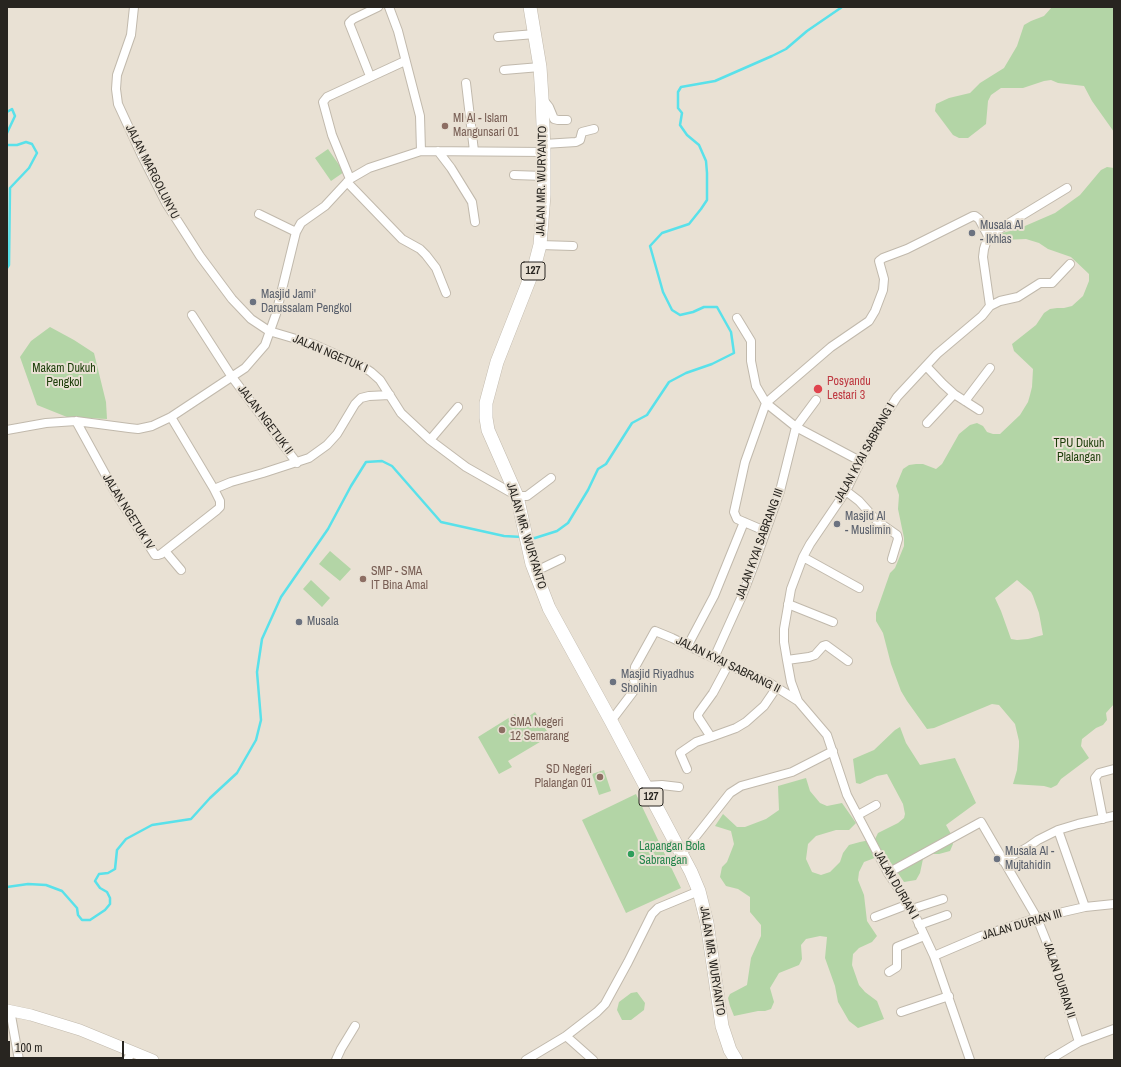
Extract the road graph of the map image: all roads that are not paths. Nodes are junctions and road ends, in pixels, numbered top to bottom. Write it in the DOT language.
graph roads {
  1 [pos="134,7"];
  2 [pos="378,7"];
  3 [pos="390,7"];
  4 [pos="530,7"];
  5 [pos="535,34"];
  6 [pos="498,37"];
  7 [pos="405,61"];
  8 [pos="540,67"];
  9 [pos="504,70"];
  10 [pos="370,76"];
  11 [pos="466,83"];
  12 [pos="542,98"];
  13 [pos="567,120"];
  14 [pos="594,129"];
  15 [pos="544,148"];
  16 [pos="421,151"];
  17 [pos="438,151"];
  18 [pos="474,151"];
  19 [pos="514,175"];
  20 [pos="544,176"];
  21 [pos="348,181"];
  22 [pos="1067,188"];
  23 [pos="259,214"];
  24 [pos="475,222"];
  25 [pos="296,232"];
  26 [pos="988,236"];
  27 [pos="540,245"];
  28 [pos="573,246"];
  29 [pos="1070,264"];
  30 [pos="446,293"];
  31 [pos="990,306"];
  32 [pos="192,315"];
  33 [pos="737,318"];
  34 [pos="270,331"];
  35 [pos="926,366"];
  36 [pos="990,368"];
  37 [pos="232,377"];
  38 [pos="954,394"];
  39 [pos="390,395"];
  40 [pos="816,400"];
  41 [pos="965,401"];
  42 [pos="766,403"];
  43 [pos="458,407"];
  44 [pos="979,410"];
  45 [pos="171,418"];
  46 [pos="76,421"];
  47 [pos="926,423"];
  48 [pos="796,427"];
  49 [pos="7,430"];
  50 [pos="430,440"];
  51 [pos="860,461"];
  52 [pos="297,463"];
  53 [pos="551,478"];
  54 [pos="214,489"];
  55 [pos="846,491"];
  56 [pos="517,496"];
  57 [pos="744,522"];
  58 [pos="765,531"];
  59 [pos="165,551"];
  60 [pos="803,558"];
  61 [pos="561,559"];
  62 [pos="892,559"];
  63 [pos="181,570"];
  64 [pos="534,572"];
  65 [pos="859,588"];
  66 [pos="788,604"];
  67 [pos="833,622"];
  68 [pos="688,645"];
  69 [pos="714,658"];
  70 [pos="787,660"];
  71 [pos="848,661"];
  72 [pos="728,665"];
  73 [pos="777,687"];
  74 [pos="798,701"];
  75 [pos="611,721"];
  76 [pos="827,735"];
  77 [pos="711,737"];
  78 [pos="833,751"];
  79 [pos="687,769"];
  80 [pos="1114,769"];
  81 [pos="645,786"];
  82 [pos="679,787"];
  83 [pos="876,805"];
  84 [pos="858,815"];
  85 [pos="1114,816"];
  86 [pos="1103,819"];
  87 [pos="1061,829"];
  88 [pos="682,854"];
  89 [pos="1003,861"];
  90 [pos="888,874"];
  91 [pos="699,891"];
  92 [pos="942,899"];
  93 [pos="1114,904"];
  94 [pos="910,906"];
  95 [pos="1086,907"];
  96 [pos="947,915"];
  97 [pos="875,918"];
  98 [pos="1037,918"];
  99 [pos="919,924"];
  100 [pos="924,936"];
  101 [pos="934,956"];
  102 [pos="889,972"];
  103 [pos="949,996"];
  104 [pos="8,1010"];
  105 [pos="901,1012"];
  106 [pos="355,1026"];
  107 [pos="1114,1029"];
  108 [pos="566,1036"];
  109 [pos="1079,1042"];
  110 [pos="130,1056"];
  111 [pos="1053,1059"];
  112 [pos="19,1060"];
  113 [pos="153,1060"];
  114 [pos="336,1060"];
  115 [pos="526,1060"];
  116 [pos="592,1060"];
  117 [pos="736,1060"];
  118 [pos="970,1060"];
  1 -- 34 [label="street, JALAN MARGOLUNYU"];
  2 -- 10 [label="street"];
  3 -- 7 [label="street"];
  4 -- 5 [label="main road, JALAN MR. WURYANTO / 127"];
  5 -- 6 [label="street"];
  5 -- 8 [label="main road, JALAN MR. WURYANTO / 127"];
  7 -- 10 [label="street"];
  7 -- 16 [label="street"];
  8 -- 9 [label="street"];
  8 -- 12 [label="main road, JALAN MR. WURYANTO / 127"];
  10 -- 21 [label="street"];
  11 -- 18 [label="street"];
  12 -- 13 [label="street"];
  12 -- 15 [label="main road, JALAN MR. WURYANTO / 127"];
  14 -- 15 [label="street"];
  15 -- 18 [label="street"];
  15 -- 20 [label="main road, JALAN MR. WURYANTO / 127"];
  16 -- 17 [label="street"];
  16 -- 21 [label="street"];
  17 -- 18 [label="street"];
  17 -- 24 [label="street"];
  19 -- 20 [label="street"];
  20 -- 27 [label="main road, JALAN MR. WURYANTO / 127"];
  21 -- 25 [label="street"];
  21 -- 30 [label="street"];
  22 -- 26 [label="street"];
  23 -- 25 [label="street"];
  25 -- 34 [label="street"];
  26 -- 31 [label="street"];
  26 -- 42 [label="street"];
  27 -- 28 [label="street"];
  27 -- 56 [label="main road, JALAN MR. WURYANTO / 127"];
  29 -- 31 [label="street, JALAN KYAI SABRANG I"];
  31 -- 35 [label="street, JALAN KYAI SABRANG I"];
  32 -- 37 [label="street, JALAN NGETUK II"];
  33 -- 42 [label="street"];
  34 -- 37 [label="street"];
  34 -- 39 [label="street, JALAN NGETUK I"];
  35 -- 38 [label="street"];
  35 -- 51 [label="street, JALAN KYAI SABRANG I"];
  36 -- 41 [label="street"];
  37 -- 45 [label="street"];
  37 -- 52 [label="street, JALAN NGETUK II"];
  38 -- 41 [label="street"];
  38 -- 47 [label="street"];
  39 -- 50 [label="street, JALAN NGETUK I"];
  39 -- 52 [label="street"];
  40 -- 48 [label="street"];
  41 -- 44 [label="street"];
  42 -- 48 [label="street"];
  42 -- 57 [label="street"];
  43 -- 50 [label="street"];
  45 -- 46 [label="street"];
  45 -- 54 [label="street"];
  46 -- 49 [label="street"];
  46 -- 59 [label="street, JALAN NGETUK IV"];
  48 -- 51 [label="street"];
  48 -- 58 [label="street, JALAN KYAI SABRANG III"];
  50 -- 56 [label="street, JALAN NGETUK I"];
  51 -- 55 [label="street, JALAN KYAI SABRANG I"];
  52 -- 54 [label="street"];
  53 -- 56 [label="street"];
  54 -- 59 [label="street, JALAN NGETUK IV"];
  55 -- 60 [label="street, JALAN KYAI SABRANG I"];
  55 -- 62 [label="street"];
  56 -- 64 [label="main road, JALAN MR. WURYANTO / 127"];
  57 -- 58 [label="street"];
  57 -- 68 [label="street"];
  58 -- 69 [label="street, JALAN KYAI SABRANG III"];
  59 -- 63 [label="street"];
  60 -- 65 [label="street"];
  60 -- 66 [label="street, JALAN KYAI SABRANG I"];
  61 -- 64 [label="street"];
  64 -- 75 [label="main road, JALAN MR. WURYANTO / 127"];
  66 -- 67 [label="street"];
  66 -- 70 [label="street, JALAN KYAI SABRANG I"];
  68 -- 69 [label="street, JALAN KYAI SABRANG II"];
  68 -- 75 [label="street, JALAN KYAI SABRANG II"];
  69 -- 72 [label="street, JALAN KYAI SABRANG II"];
  70 -- 71 [label="street"];
  70 -- 74 [label="street, JALAN KYAI SABRANG I"];
  72 -- 73 [label="street, JALAN KYAI SABRANG II"];
  72 -- 77 [label="street"];
  73 -- 74 [label="street, JALAN KYAI SABRANG II"];
  73 -- 77 [label="street"];
  74 -- 76 [label="street, JALAN KYAI SABRANG I"];
  75 -- 81 [label="main road, JALAN MR. WURYANTO / 127"];
  76 -- 78 [label="street, JALAN DURIAN I"];
  77 -- 79 [label="street"];
  78 -- 84 [label="street, JALAN DURIAN I"];
  78 -- 88 [label="street"];
  80 -- 86 [label="street"];
  81 -- 82 [label="street"];
  81 -- 88 [label="main road, JALAN MR. WURYANTO / 127"];
  83 -- 84 [label="street"];
  84 -- 90 [label="street, JALAN DURIAN I"];
  85 -- 86 [label="street"];
  86 -- 87 [label="street"];
  87 -- 89 [label="street"];
  87 -- 95 [label="street"];
  88 -- 91 [label="main road, JALAN MR. WURYANTO / 127"];
  89 -- 90 [label="street, JALAN DURIAN II"];
  89 -- 98 [label="street, JALAN DURIAN II"];
  90 -- 94 [label="street, JALAN DURIAN I"];
  91 -- 108 [label="street"];
  91 -- 117 [label="main road, JALAN MR. WURYANTO / 127"];
  92 -- 94 [label="street"];
  93 -- 95 [label="street, JALAN DURIAN III"];
  94 -- 97 [label="street"];
  94 -- 99 [label="street, JALAN DURIAN I"];
  95 -- 98 [label="street, JALAN DURIAN III"];
  96 -- 99 [label="street"];
  98 -- 101 [label="street, JALAN DURIAN III"];
  98 -- 109 [label="street, JALAN DURIAN II"];
  99 -- 100 [label="street, JALAN DURIAN I"];
  100 -- 101 [label="street, JALAN DURIAN I"];
  100 -- 102 [label="street"];
  101 -- 103 [label="street, JALAN DURIAN I"];
  103 -- 105 [label="street"];
  103 -- 118 [label="street, JALAN DURIAN I"];
  104 -- 110 [label="main road"];
  104 -- 112 [label="street"];
  106 -- 114 [label="street"];
  107 -- 109 [label="street"];
  108 -- 115 [label="street"];
  108 -- 116 [label="street"];
  109 -- 111 [label="street"];
  110 -- 113 [label="main road"];
}
